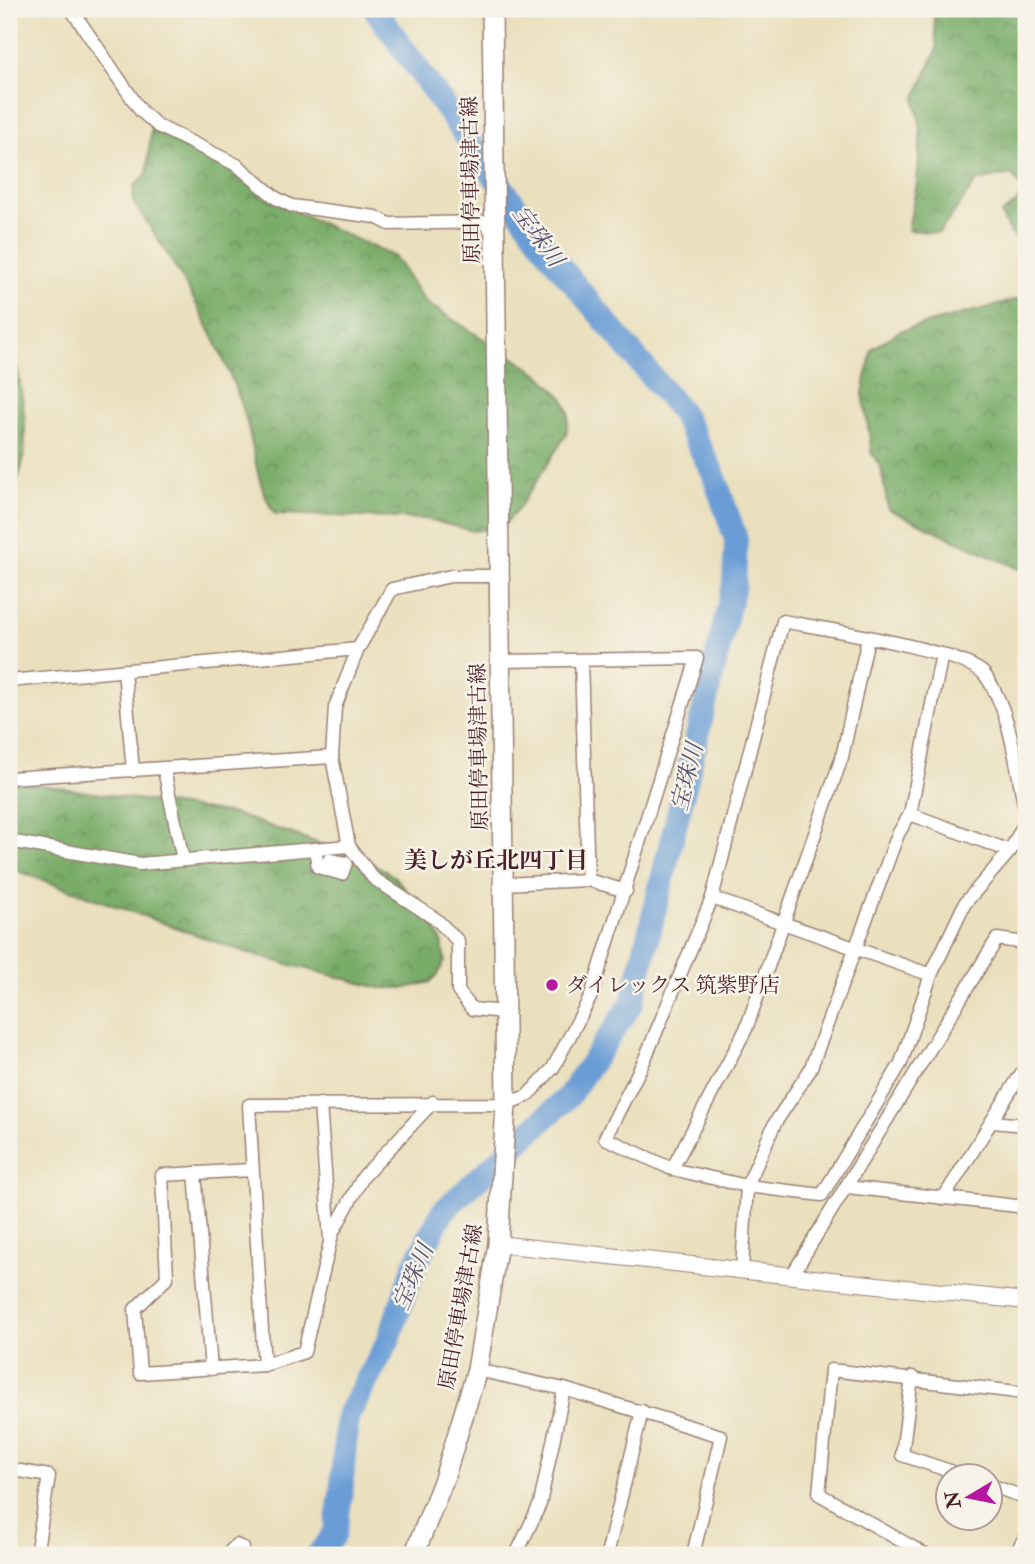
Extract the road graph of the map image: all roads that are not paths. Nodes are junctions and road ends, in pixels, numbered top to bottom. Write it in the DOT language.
graph roads {
  1 [pos="71,9"];
  2 [pos="492,9"];
  3 [pos="495,227"];
  4 [pos="500,576"];
  5 [pos="868,638"];
  6 [pos="358,649"];
  7 [pos="942,654"];
  8 [pos="500,661"];
  9 [pos="581,661"];
  10 [pos="124,670"];
  11 [pos="9,681"];
  12 [pos="332,757"];
  13 [pos="164,770"];
  14 [pos="133,771"];
  15 [pos="9,778"];
  16 [pos="1026,813"];
  17 [pos="910,814"];
  18 [pos="1026,820"];
  19 [pos="9,841"];
  20 [pos="349,846"];
  21 [pos="315,849"];
  22 [pos="1010,851"];
  23 [pos="183,860"];
  24 [pos="326,870"];
  25 [pos="588,880"];
  26 [pos="503,884"];
  27 [pos="626,891"];
  28 [pos="712,898"];
  29 [pos="783,924"];
  30 [pos="1026,943"];
  31 [pos="855,949"];
  32 [pos="931,975"];
  33 [pos="505,1012"];
  34 [pos="1026,1066"];
  35 [pos="433,1102"];
  36 [pos="320,1104"];
  37 [pos="505,1110"];
  38 [pos="992,1122"];
  39 [pos="1026,1125"];
  40 [pos="672,1169"];
  41 [pos="252,1170"];
  42 [pos="195,1173"];
  43 [pos="747,1186"];
  44 [pos="847,1187"];
  45 [pos="943,1199"];
  46 [pos="1026,1207"];
  47 [pos="330,1242"];
  48 [pos="498,1244"];
  49 [pos="742,1270"];
  50 [pos="792,1275"];
  51 [pos="1026,1301"];
  52 [pos="264,1365"];
  53 [pos="211,1369"];
  54 [pos="477,1370"];
  55 [pos="912,1377"];
  56 [pos="564,1389"];
  57 [pos="1026,1393"];
  58 [pos="642,1411"];
  59 [pos="934,1466"];
  60 [pos="9,1469"];
  61 [pos="1004,1490"];
  62 [pos="1026,1498"];
  63 [pos="1026,1535"];
  64 [pos="243,1548"];
  65 [pos="9,1553"];
  66 [pos="20,1555"];
  67 [pos="36,1555"];
  68 [pos="227,1555"];
  69 [pos="414,1555"];
  70 [pos="516,1555"];
  71 [pos="607,1555"];
  72 [pos="693,1555"];
  73 [pos="926,1555"];
  74 [pos="1015,1555"];
  1 -- 3 [label="street"];
  2 -- 3 [label="main road, 原田停車場津古線"];
  3 -- 4 [label="main road, 原田停車場津古線"];
  4 -- 6 [label="street"];
  4 -- 8 [label="main road, 原田停車場津古線"];
  5 -- 7 [label="street"];
  5 -- 28 [label="street"];
  5 -- 29 [label="street"];
  6 -- 10 [label="street"];
  6 -- 12 [label="street"];
  7 -- 16 [label="street"];
  7 -- 17 [label="street"];
  8 -- 9 [label="street"];
  8 -- 26 [label="main road, 原田停車場津古線"];
  9 -- 25 [label="street"];
  9 -- 27 [label="street"];
  10 -- 11 [label="street"];
  10 -- 14 [label="street"];
  12 -- 13 [label="street"];
  12 -- 20 [label="street"];
  13 -- 14 [label="street"];
  13 -- 23 [label="street"];
  14 -- 15 [label="street"];
  17 -- 22 [label="street"];
  17 -- 31 [label="street"];
  18 -- 22 [label="street"];
  19 -- 23 [label="street"];
  20 -- 21 [label="street"];
  20 -- 33 [label="street"];
  21 -- 23 [label="street"];
  21 -- 24 [label="street"];
  22 -- 32 [label="street"];
  25 -- 26 [label="street"];
  25 -- 27 [label="street"];
  26 -- 33 [label="main road, 原田停車場津古線"];
  27 -- 37 [label="street"];
  28 -- 29 [label="street"];
  28 -- 40 [label="street"];
  29 -- 31 [label="street"];
  29 -- 40 [label="street"];
  30 -- 44 [label="street"];
  31 -- 32 [label="street"];
  31 -- 43 [label="street"];
  32 -- 43 [label="street"];
  33 -- 37 [label="main road, 原田停車場津古線"];
  34 -- 38 [label="street"];
  35 -- 36 [label="street"];
  35 -- 37 [label="street"];
  35 -- 47 [label="street"];
  36 -- 41 [label="street"];
  36 -- 47 [label="street"];
  37 -- 48 [label="main road, 原田停車場津古線"];
  38 -- 39 [label="street"];
  38 -- 45 [label="street"];
  40 -- 43 [label="street"];
  41 -- 42 [label="street"];
  41 -- 52 [label="street"];
  42 -- 53 [label="street"];
  42 -- 53 [label="street"];
  43 -- 49 [label="street"];
  44 -- 45 [label="street"];
  44 -- 50 [label="street"];
  45 -- 46 [label="street"];
  47 -- 52 [label="street"];
  48 -- 49 [label="street"];
  48 -- 54 [label="main road, 原田停車場津古線"];
  49 -- 50 [label="street"];
  50 -- 51 [label="street"];
  52 -- 53 [label="street"];
  54 -- 56 [label="street"];
  54 -- 69 [label="main road, 原田停車場津古線"];
  55 -- 57 [label="street"];
  55 -- 59 [label="street"];
  55 -- 73 [label="street"];
  56 -- 58 [label="street"];
  56 -- 70 [label="street"];
  58 -- 71 [label="street"];
  58 -- 72 [label="street"];
  60 -- 67 [label="street"];
  61 -- 62 [label="street"];
  63 -- 74 [label="street"];
  64 -- 68 [label="street"];
  65 -- 66 [label="street"];
}
